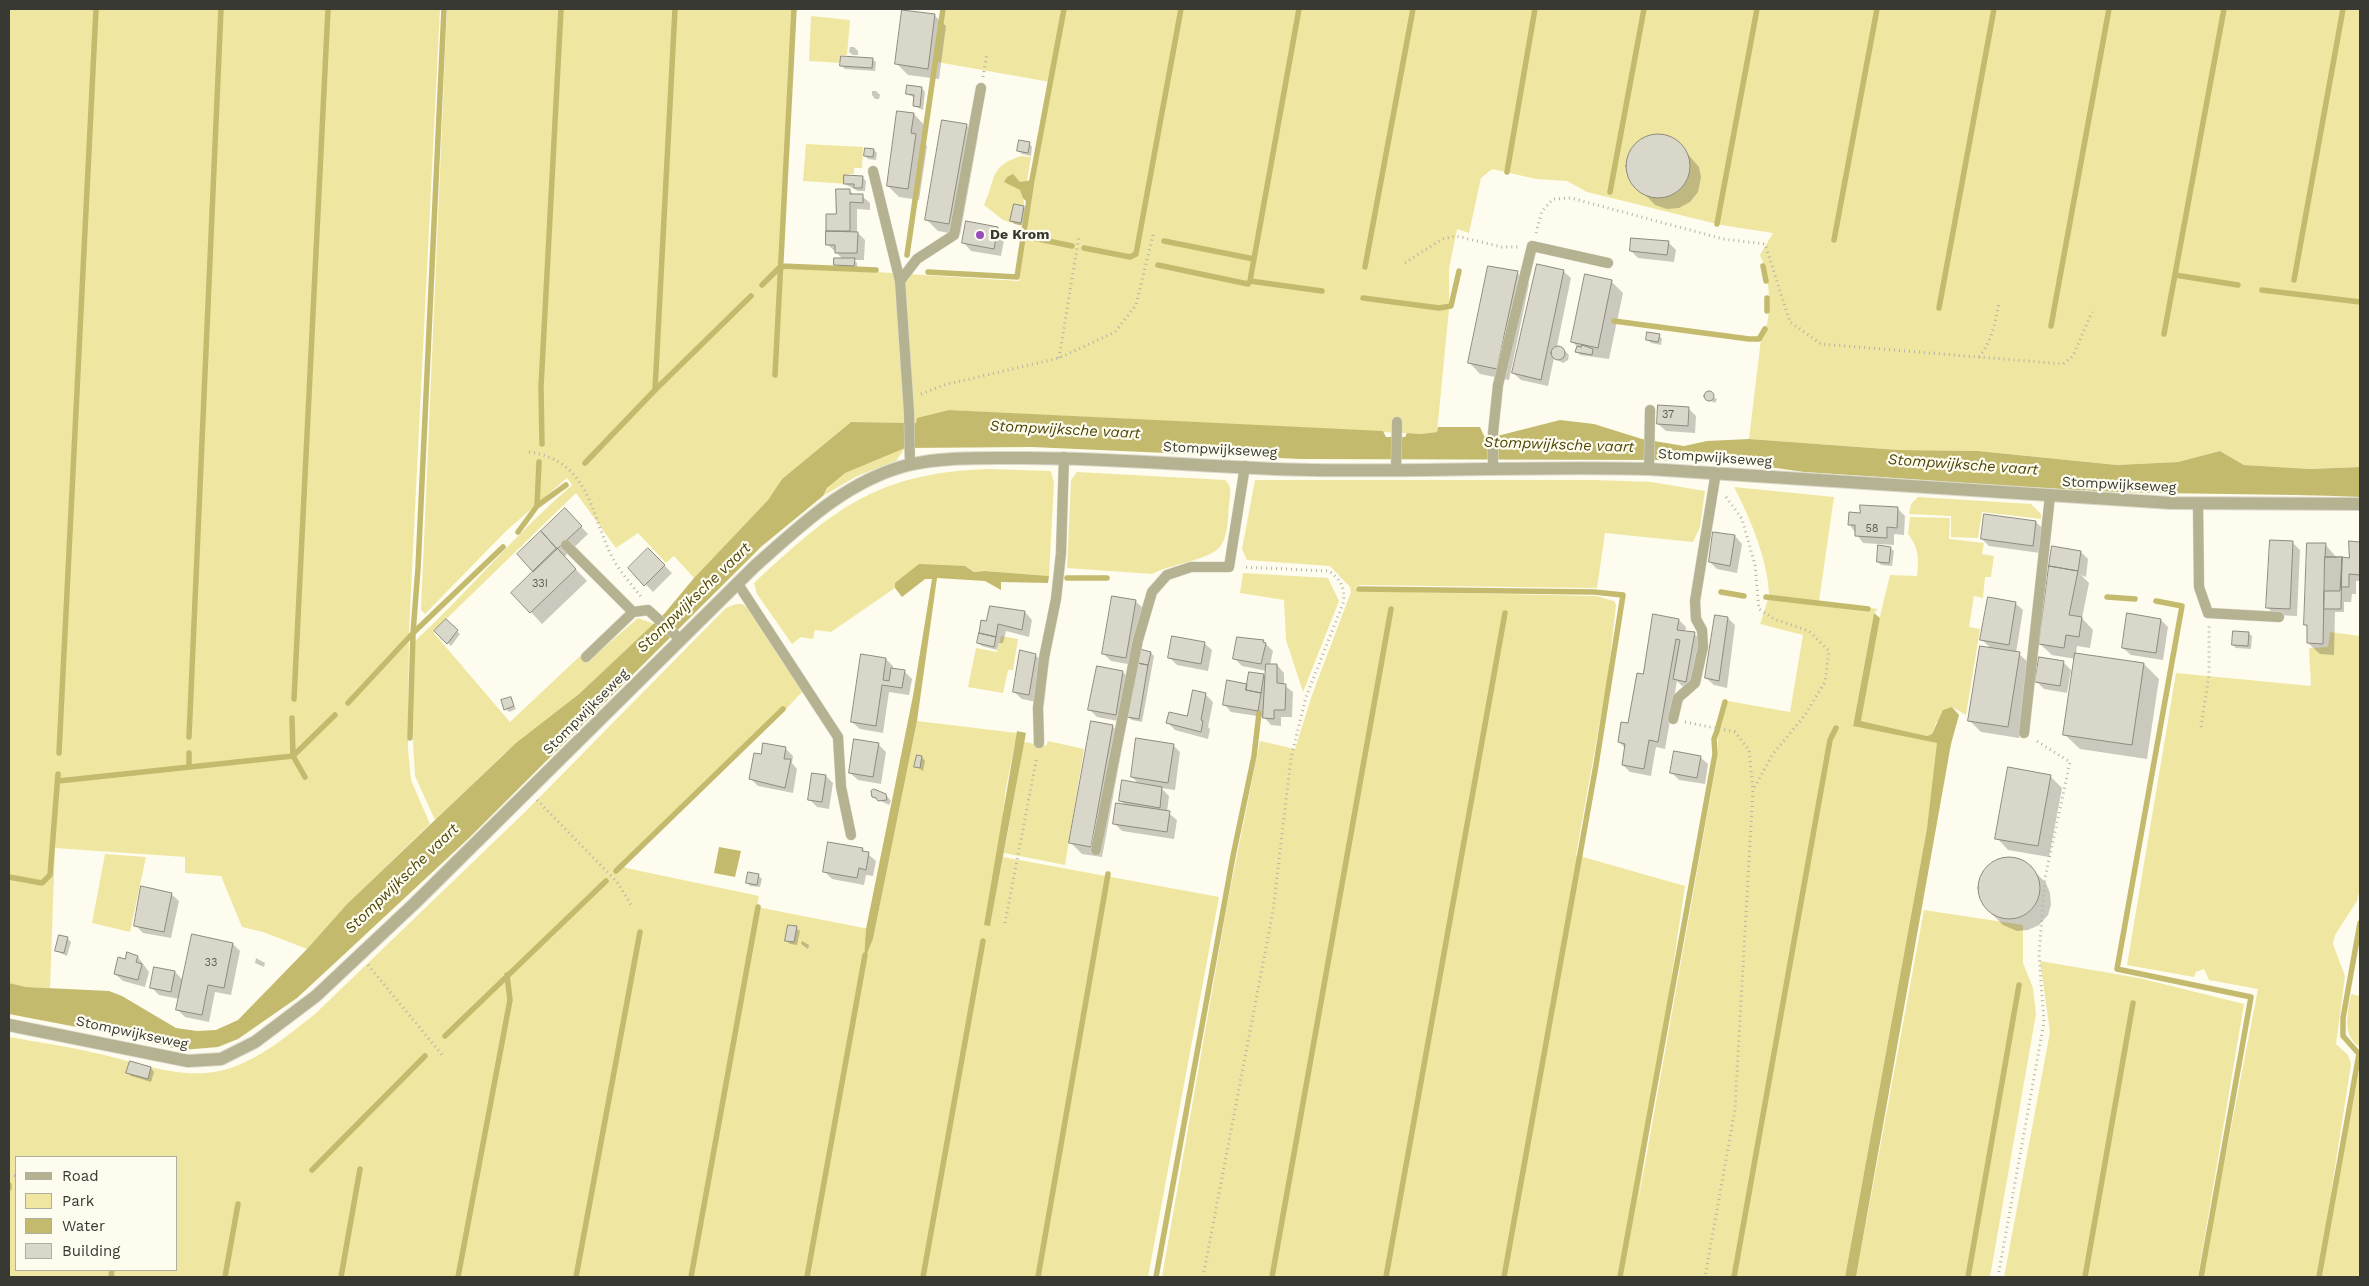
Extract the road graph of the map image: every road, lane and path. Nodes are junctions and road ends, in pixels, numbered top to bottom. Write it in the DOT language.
graph roads {
  1 [pos="986,53"];
  2 [pos="981,88"];
  3 [pos="873,171"];
  4 [pos="1154,231"];
  5 [pos="1080,236"];
  6 [pos="1532,246"];
  7 [pos="1405,263"];
  8 [pos="1608,263"];
  9 [pos="900,281"];
  10 [pos="1999,303"];
  11 [pos="2092,312"];
  12 [pos="1979,357"];
  13 [pos="1059,358"];
  14 [pos="908,399"];
  15 [pos="1650,410"];
  16 [pos="1397,427"];
  17 [pos="530,452"];
  18 [pos="1064,457"];
  19 [pos="910,465"];
  20 [pos="1396,465"];
  21 [pos="1493,465"];
  22 [pos="1245,466"];
  23 [pos="1649,466"];
  24 [pos="1716,472"];
  25 [pos="2050,496"];
  26 [pos="2198,503"];
  27 [pos="2360,504"];
  28 [pos="566,546"];
  29 [pos="1229,567"];
  30 [pos="738,584"];
  31 [pos="648,610"];
  32 [pos="632,612"];
  33 [pos="2208,613"];
  34 [pos="2279,617"];
  35 [pos="678,638"];
  36 [pos="586,657"];
  37 [pos="1674,719"];
  38 [pos="2201,727"];
  39 [pos="2024,733"];
  40 [pos="1039,743"];
  41 [pos="1754,789"];
  42 [pos="528,791"];
  43 [pos="851,835"];
  44 [pos="1096,850"];
  45 [pos="632,908"];
  46 [pos="1005,922"];
  47 [pos="360,955"];
  48 [pos="9,1025"];
  49 [pos="444,1056"];
  50 [pos="1203,1277"];
  51 [pos="1705,1277"];
  52 [pos="1998,1277"];
  1 -- 2 [label="path"];
  2 -- 9 [label="lane"];
  3 -- 9 [label="lane"];
  4 -- 13 [label="path"];
  5 -- 13 [label="path"];
  6 -- 7 [label="path"];
  6 -- 8 [label="lane"];
  6 -- 12 [label="path"];
  6 -- 21 [label="lane"];
  9 -- 14 [label="lane"];
  10 -- 12 [label="path"];
  11 -- 12 [label="path"];
  13 -- 14 [label="path"];
  14 -- 19 [label="lane"];
  15 -- 23 [label="lane"];
  16 -- 20 [label="lane"];
  17 -- 31 [label="path"];
  18 -- 19 [label="street, Stompwijkseweg"];
  18 -- 22 [label="street, Stompwijkseweg"];
  18 -- 40 [label="lane"];
  19 -- 30 [label="street, Stompwijkseweg"];
  20 -- 21 [label="street, Stompwijkseweg"];
  20 -- 22 [label="street, Stompwijkseweg"];
  21 -- 23 [label="street, Stompwijkseweg"];
  22 -- 29 [label="lane"];
  23 -- 24 [label="street, Stompwijkseweg"];
  24 -- 25 [label="street, Stompwijkseweg"];
  24 -- 37 [label="lane"];
  24 -- 41 [label="path"];
  25 -- 26 [label="street, Stompwijkseweg"];
  25 -- 39 [label="lane"];
  26 -- 27 [label="street, Stompwijkseweg"];
  26 -- 33 [label="lane"];
  28 -- 32 [label="lane"];
  29 -- 44 [label="lane"];
  29 -- 50 [label="path"];
  30 -- 35 [label="street, Stompwijkseweg"];
  30 -- 43 [label="lane"];
  31 -- 32 [label="lane"];
  31 -- 35 [label="lane"];
  32 -- 36 [label="lane"];
  33 -- 34 [label="lane"];
  33 -- 38 [label="path"];
  35 -- 42 [label="street, Stompwijkseweg"];
  37 -- 41 [label="path"];
  39 -- 52 [label="path"];
  40 -- 46 [label="path"];
  41 -- 51 [label="path"];
  42 -- 45 [label="path"];
  42 -- 47 [label="street, Stompwijkseweg"];
  47 -- 48 [label="street, Stompwijkseweg"];
  47 -- 49 [label="path"];
}
